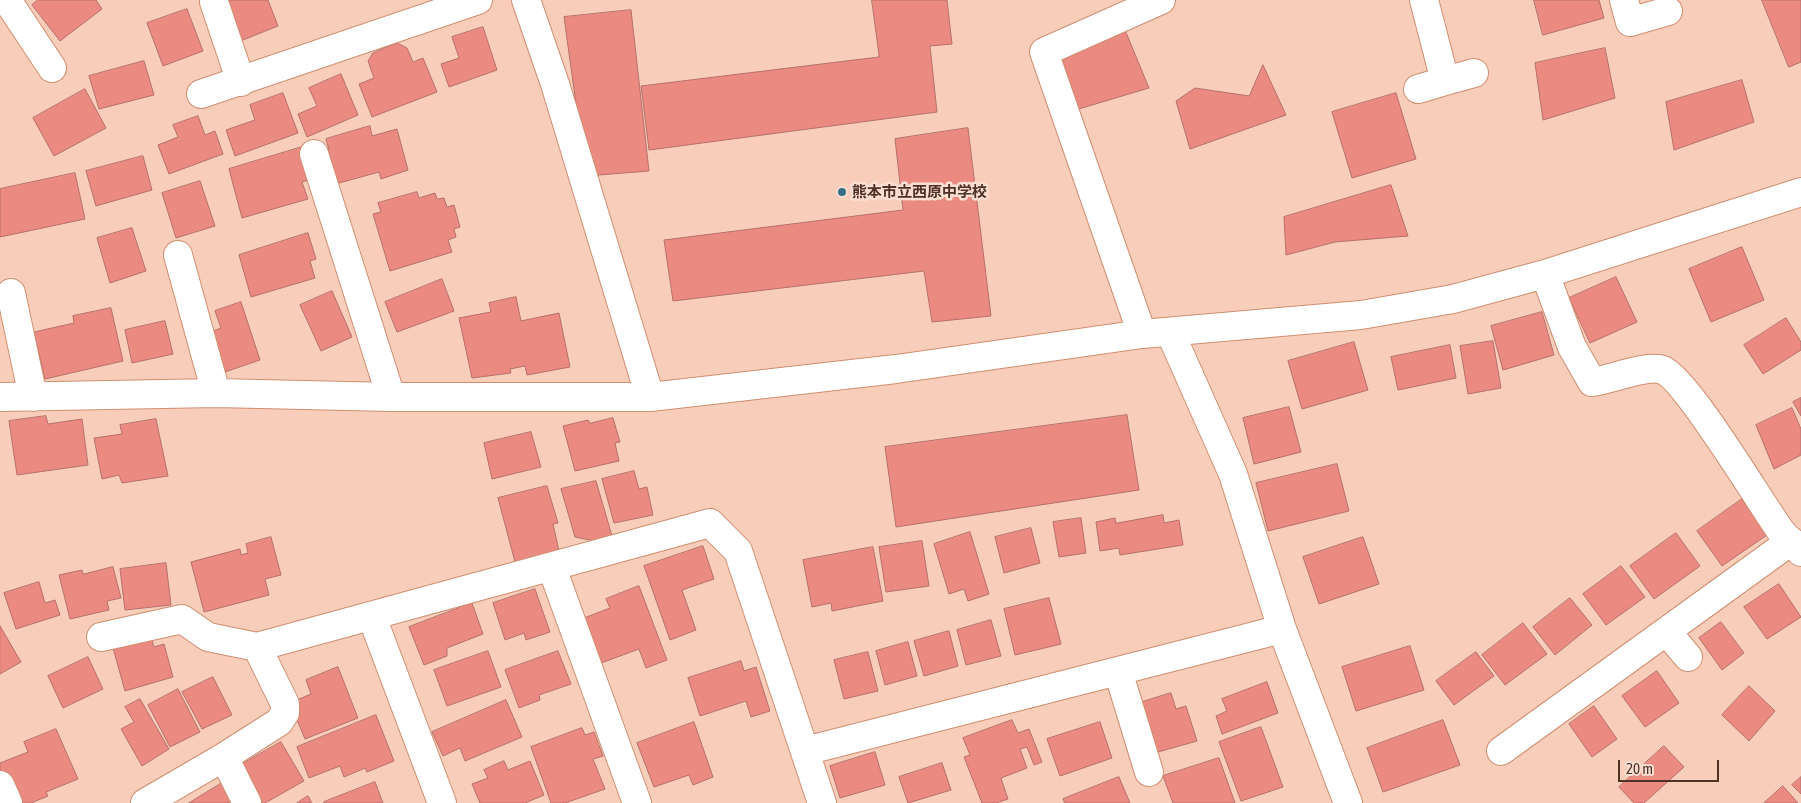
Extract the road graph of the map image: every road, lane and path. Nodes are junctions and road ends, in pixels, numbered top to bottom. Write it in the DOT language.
graph roads {
  1 [pos="7,0"];
  2 [pos="478,0"];
  3 [pos="526,0"];
  4 [pos="1162,0"];
  5 [pos="1424,0"];
  6 [pos="1624,0"];
  7 [pos="214,2"];
  8 [pos="1668,11"];
  9 [pos="52,68"];
  10 [pos="1474,73"];
  11 [pos="1445,81"];
  12 [pos="241,82"];
  13 [pos="1418,89"];
  14 [pos="201,94"];
  15 [pos="314,154"];
  16 [pos="1801,192"];
  17 [pos="178,255"];
  18 [pos="1545,274"];
  19 [pos="11,293"];
  20 [pos="1170,332"];
  21 [pos="1142,334"];
  22 [pos="216,393"];
  23 [pos="33,396"];
  24 [pos="391,396"];
  25 [pos="650,396"];
  26 [pos="0,397"];
  27 [pos="1796,546"];
  28 [pos="552,568"];
  29 [pos="372,617"];
  30 [pos="1282,629"];
  31 [pos="1666,632"];
  32 [pos="101,637"];
  33 [pos="257,647"];
  34 [pos="1688,657"];
  35 [pos="1118,671"];
  36 [pos="805,750"];
  37 [pos="1502,751"];
  38 [pos="224,757"];
  39 [pos="1149,772"];
  40 [pos="0,785"];
  41 [pos="8,803"];
  42 [pos="145,803"];
  43 [pos="247,803"];
  44 [pos="442,803"];
  45 [pos="637,803"];
  46 [pos="822,803"];
  47 [pos="1348,803"];
  1 -- 9 [label="street"];
  2 -- 12 [label="street"];
  3 -- 25 [label="street"];
  4 -- 21 [label="street"];
  5 -- 11 [label="street"];
  6 -- 8 [label="street"];
  7 -- 12 [label="street"];
  10 -- 11 [label="street"];
  11 -- 13 [label="street"];
  12 -- 14 [label="street"];
  15 -- 24 [label="street"];
  16 -- 18 [label="street"];
  17 -- 22 [label="street"];
  18 -- 20 [label="street"];
  18 -- 27 [label="street"];
  19 -- 23 [label="street"];
  20 -- 21 [label="street"];
  20 -- 30 [label="street"];
  21 -- 25 [label="street"];
  22 -- 23 [label="street"];
  22 -- 24 [label="street"];
  23 -- 26 [label="street"];
  24 -- 25 [label="street"];
  27 -- 31 [label="street"];
  28 -- 29 [label="street"];
  28 -- 36 [label="street"];
  28 -- 45 [label="street"];
  29 -- 33 [label="street"];
  29 -- 44 [label="street"];
  30 -- 35 [label="street"];
  30 -- 47 [label="street"];
  31 -- 34 [label="street"];
  31 -- 37 [label="street"];
  32 -- 33 [label="street"];
  33 -- 38 [label="street"];
  35 -- 36 [label="street"];
  35 -- 39 [label="street"];
  36 -- 46 [label="street"];
  38 -- 42 [label="street"];
  38 -- 43 [label="street"];
  40 -- 41 [label="street"];
}
